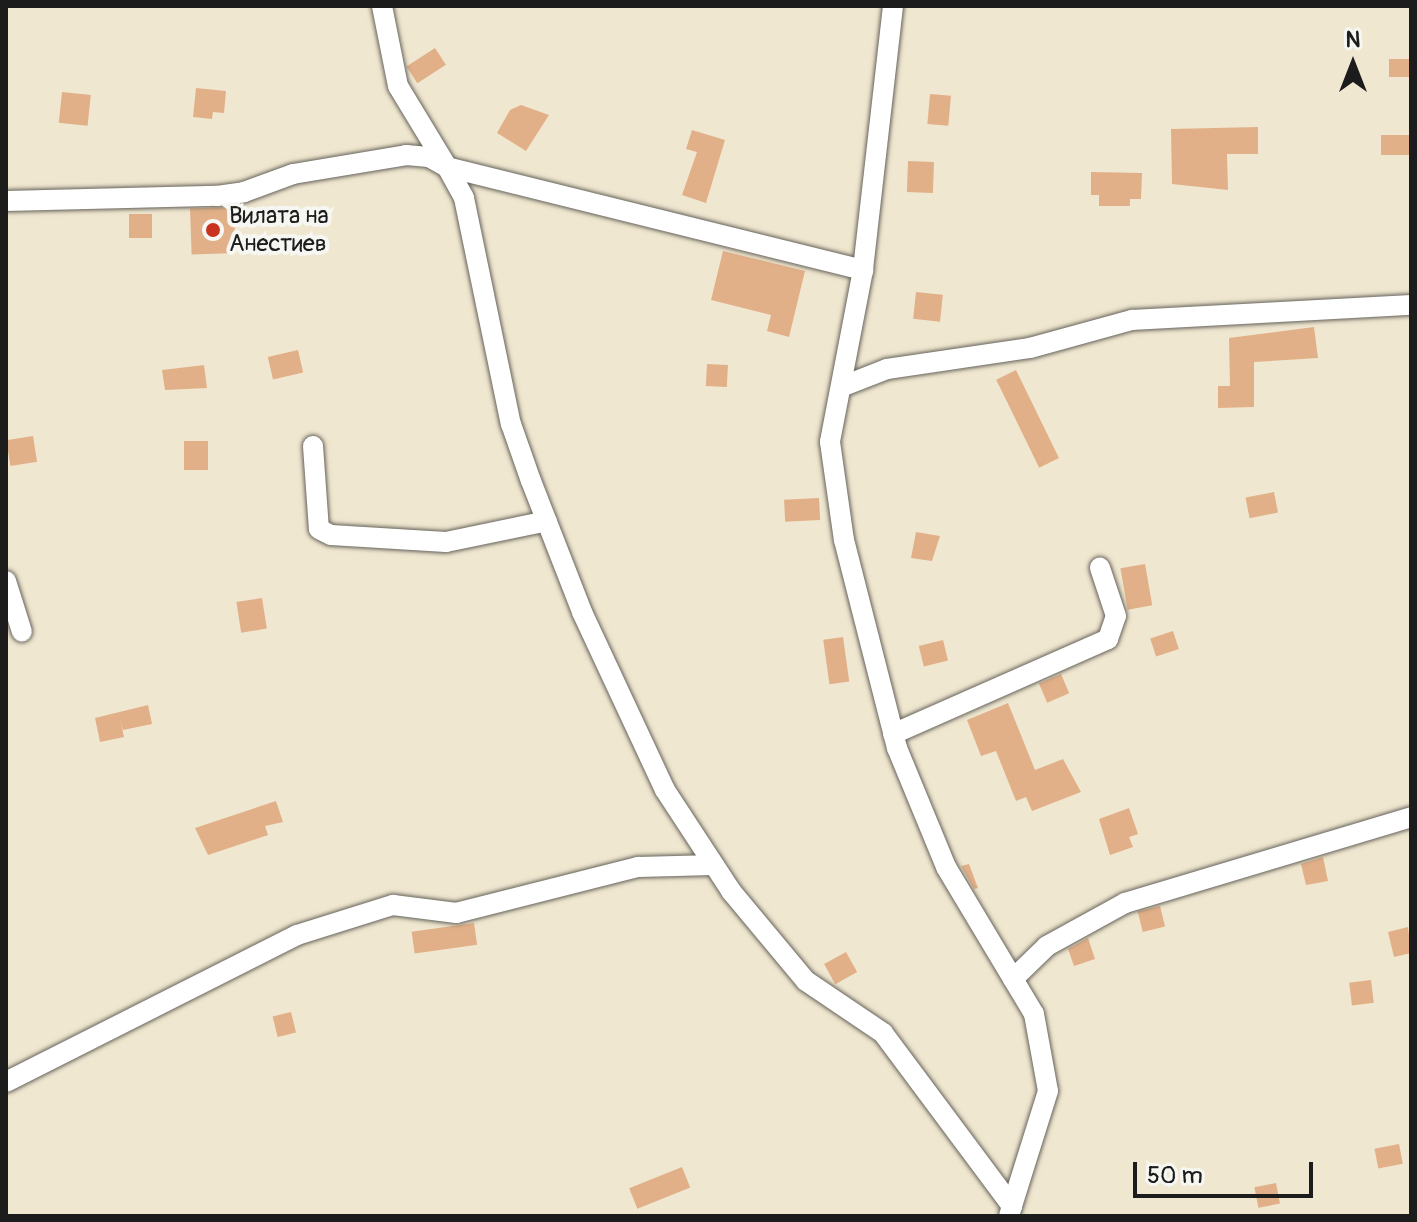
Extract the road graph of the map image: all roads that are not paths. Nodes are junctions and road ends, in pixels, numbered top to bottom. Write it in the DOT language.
graph roads {
  1 [pos="382,6"];
  2 [pos="893,6"];
  3 [pos="447,167"];
  4 [pos="6,201"];
  5 [pos="863,270"];
  6 [pos="1411,305"];
  7 [pos="841,387"];
  8 [pos="313,446"];
  9 [pos="547,521"];
  10 [pos="1100,568"];
  11 [pos="6,581"];
  12 [pos="22,632"];
  13 [pos="893,734"];
  14 [pos="1411,817"];
  15 [pos="714,865"];
  16 [pos="1013,979"];
  17 [pos="6,1082"];
  18 [pos="1011,1211"];
  1 -- 3 [label="street"];
  2 -- 5 [label="street"];
  3 -- 4 [label="street"];
  3 -- 5 [label="street"];
  3 -- 9 [label="street"];
  5 -- 7 [label="street"];
  6 -- 7 [label="street"];
  7 -- 13 [label="street"];
  8 -- 9 [label="street"];
  9 -- 15 [label="street"];
  10 -- 13 [label="street"];
  11 -- 12 [label="street"];
  13 -- 16 [label="street"];
  14 -- 16 [label="street"];
  15 -- 17 [label="street"];
  15 -- 18 [label="street"];
  16 -- 18 [label="street"];
}
